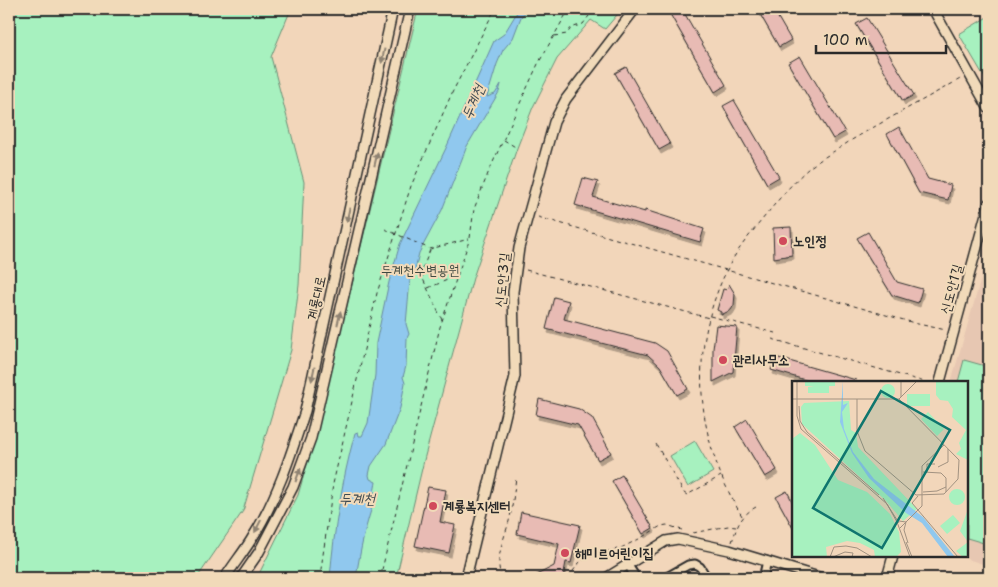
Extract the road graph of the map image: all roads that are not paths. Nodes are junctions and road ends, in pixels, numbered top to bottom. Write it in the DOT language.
graph roads {
  1 [pos="393,9"];
  2 [pos="410,9"];
  3 [pos="635,9"];
  4 [pos="933,9"];
  5 [pos="989,109"];
  6 [pos="989,203"];
  7 [pos="940,381"];
  8 [pos="893,557"];
  9 [pos="767,561"];
  10 [pos="628,565"];
  11 [pos="225,578"];
  12 [pos="241,578"];
  13 [pos="466,578"];
  14 [pos="606,578"];
  15 [pos="636,578"];
  16 [pos="665,578"];
  17 [pos="707,578"];
  18 [pos="763,578"];
  19 [pos="822,578"];
  20 [pos="887,578"];
  1 -- 11 [label="street, 계룡대로, one-way"];
  12 -- 2 [label="street, 계룡대로, one-way"];
  3 -- 13 [label="street, 신도안3길"];
  4 -- 5 [label="street"];
  6 -- 7 [label="street, 신도안1길"];
  8 -- 20 [label="street"];
  9 -- 10 [label="street"];
  9 -- 18 [label="street"];
  9 -- 19 [label="street"];
  10 -- 14 [label="street"];
  10 -- 15 [label="street"];
  16 -- 17 [label="street"];
}
